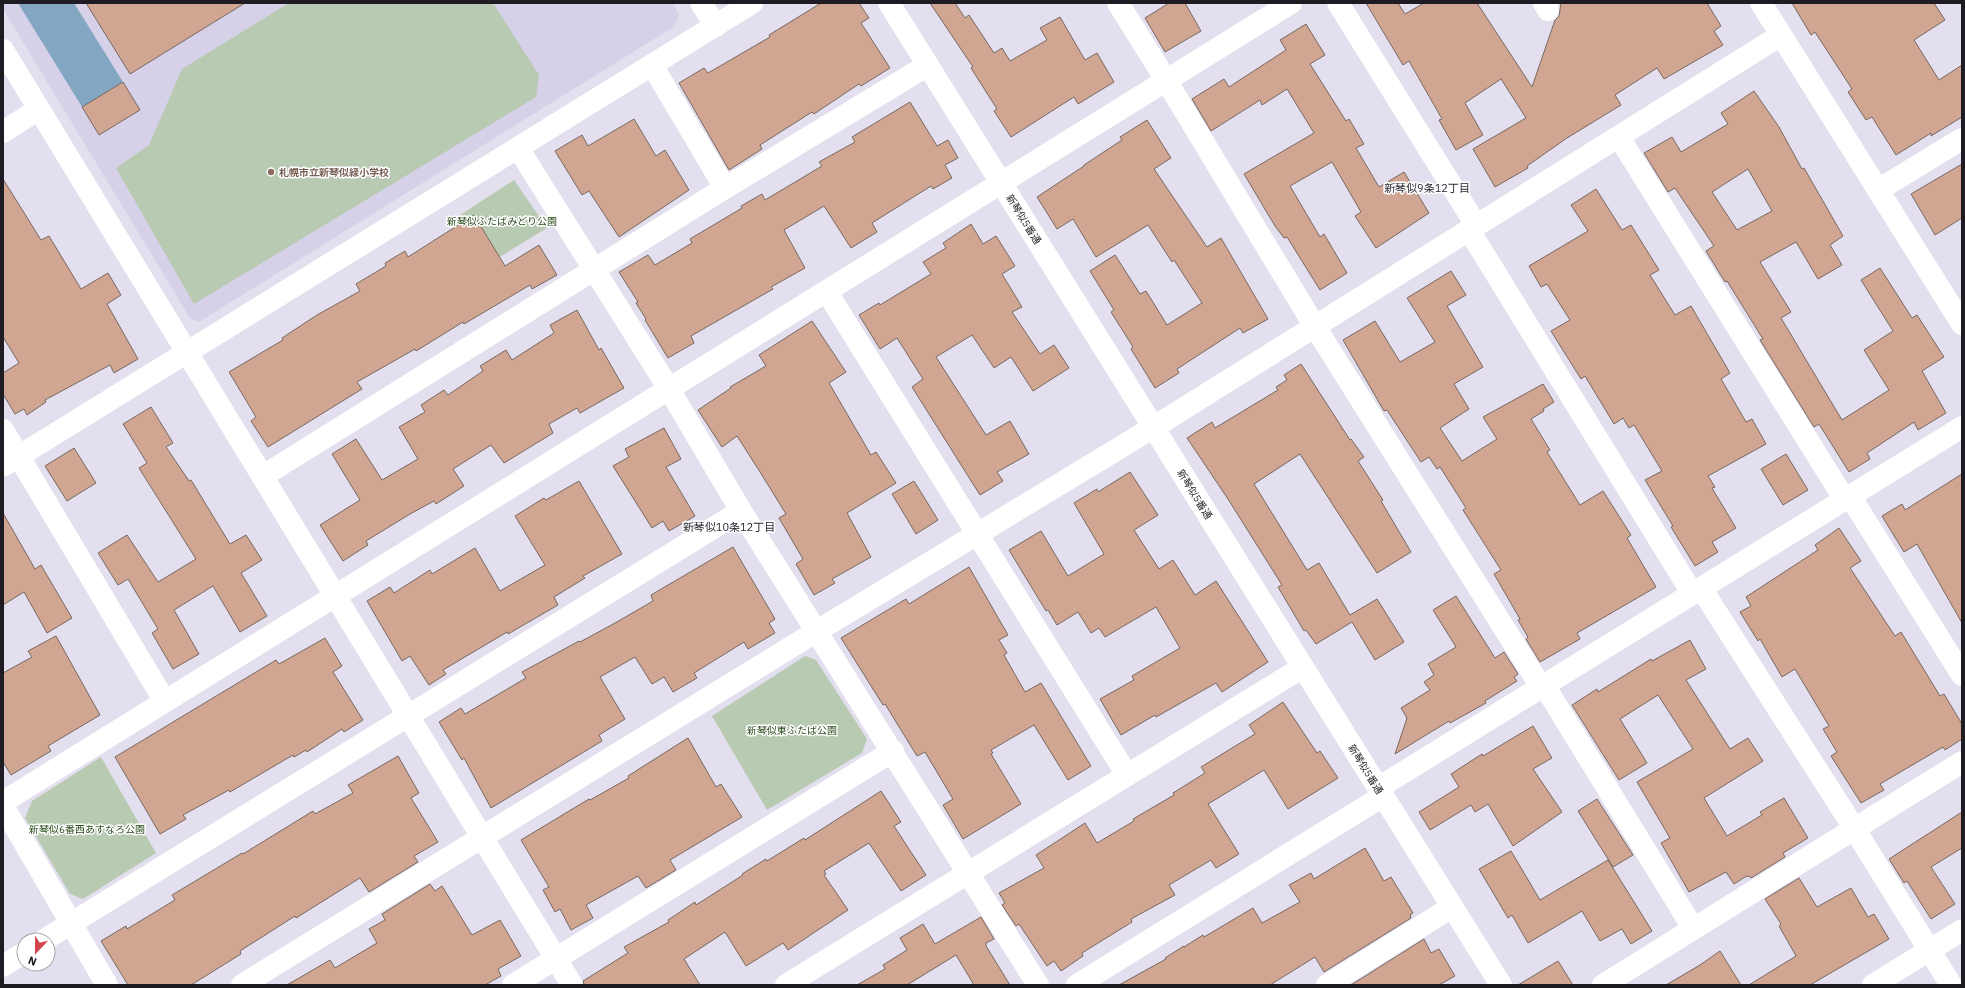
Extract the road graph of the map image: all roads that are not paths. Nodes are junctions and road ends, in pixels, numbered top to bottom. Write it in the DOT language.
graph roads {
  1 [pos="701,3"];
  2 [pos="752,3"];
  3 [pos="890,3"];
  4 [pos="1118,3"];
  5 [pos="1291,3"];
  6 [pos="1338,3"];
  7 [pos="1761,3"];
  8 [pos="716,26"];
  9 [pos="1781,35"];
  10 [pos="3,50"];
  11 [pos="652,65"];
  12 [pos="928,65"];
  13 [pos="1166,80"];
  14 [pos="39,109"];
  15 [pos="3,132"];
  16 [pos="1619,137"];
  17 [pos="1962,138"];
  18 [pos="518,148"];
  19 [pos="1002,183"];
  20 [pos="725,188"];
  21 [pos="1878,190"];
  22 [pos="1473,228"];
  23 [pos="594,270"];
  24 [pos="828,292"];
  25 [pos="1962,324"];
  26 [pos="1314,326"];
  27 [pos="187,352"];
  28 [pos="669,389"];
  29 [pos="1154,427"];
  30 [pos="1962,427"];
  31 [pos="3,430"];
  32 [pos="11,461"];
  33 [pos="263,476"];
  34 [pos="1847,498"];
  35 [pos="741,511"];
  36 [pos="978,533"];
  37 [pos="1697,591"];
  38 [pos="335,595"];
  39 [pos="817,631"];
  40 [pos="1303,667"];
  41 [pos="1962,675"];
  42 [pos="1542,686"];
  43 [pos="164,700"];
  44 [pos="409,717"];
  45 [pos="893,751"];
  46 [pos="1962,762"];
  47 [pos="1127,775"];
  48 [pos="1380,792"];
  49 [pos="3,802"];
  50 [pos="3,806"];
  51 [pos="1854,828"];
  52 [pos="482,837"];
  53 [pos="969,872"];
  54 [pos="1452,907"];
  55 [pos="71,923"];
  56 [pos="1694,928"];
  57 [pos="1962,930"];
  58 [pos="56,932"];
  59 [pos="1930,950"];
  60 [pos="16,958"];
  61 [pos="556,958"];
  62 [pos="3,966"];
  63 [pos="107,985"];
  64 [pos="242,985"];
  65 [pos="513,985"];
  66 [pos="572,985"];
  67 [pos="786,985"];
  68 [pos="1038,985"];
  69 [pos="1077,985"];
  70 [pos="1327,985"];
  71 [pos="1501,985"];
  72 [pos="1603,985"];
  73 [pos="1873,985"];
  74 [pos="1951,985"];
  1 -- 8 [label="street"];
  2 -- 8 [label="street"];
  3 -- 12 [label="street, 新琴似5番通"];
  4 -- 13 [label="street"];
  5 -- 13 [label="street"];
  6 -- 22 [label="street"];
  7 -- 9 [label="street"];
  8 -- 11 [label="street"];
  9 -- 16 [label="street"];
  9 -- 21 [label="street"];
  10 -- 14 [label="street"];
  11 -- 18 [label="street"];
  11 -- 20 [label="street"];
  12 -- 19 [label="street, 新琴似5番通"];
  12 -- 20 [label="street"];
  13 -- 19 [label="street"];
  13 -- 26 [label="street"];
  14 -- 15 [label="street"];
  14 -- 27 [label="street"];
  16 -- 22 [label="street"];
  16 -- 34 [label="street"];
  17 -- 21 [label="street"];
  18 -- 23 [label="street"];
  18 -- 27 [label="street"];
  19 -- 24 [label="street"];
  19 -- 29 [label="street, 新琴似5番通"];
  20 -- 23 [label="street"];
  21 -- 25 [label="street"];
  22 -- 26 [label="street"];
  22 -- 37 [label="street"];
  23 -- 28 [label="street"];
  23 -- 33 [label="street"];
  24 -- 28 [label="street"];
  24 -- 36 [label="street"];
  26 -- 29 [label="street"];
  26 -- 42 [label="street"];
  27 -- 32 [label="street"];
  27 -- 33 [label="street"];
  28 -- 35 [label="street"];
  28 -- 38 [label="street"];
  29 -- 36 [label="street"];
  29 -- 40 [label="street, 新琴似5番通"];
  30 -- 34 [label="street"];
  31 -- 32 [label="street"];
  32 -- 43 [label="street"];
  33 -- 38 [label="street"];
  34 -- 37 [label="street"];
  34 -- 41 [label="street"];
  35 -- 39 [label="street"];
  35 -- 44 [label="street"];
  36 -- 39 [label="street"];
  36 -- 47 [label="street"];
  37 -- 42 [label="street"];
  37 -- 51 [label="street"];
  38 -- 43 [label="street"];
  38 -- 44 [label="street"];
  39 -- 45 [label="street"];
  39 -- 52 [label="street"];
  40 -- 47 [label="street"];
  40 -- 48 [label="street, 新琴似5番通"];
  42 -- 48 [label="street"];
  42 -- 56 [label="street"];
  43 -- 49 [label="street"];
  44 -- 52 [label="street"];
  44 -- 55 [label="street"];
  45 -- 53 [label="street"];
  45 -- 61 [label="street"];
  46 -- 51 [label="street"];
  47 -- 53 [label="street"];
  48 -- 54 [label="street, 新琴似5番通"];
  48 -- 69 [label="street"];
  50 -- 55 [label="street"];
  51 -- 56 [label="street"];
  51 -- 59 [label="street"];
  52 -- 61 [label="street"];
  52 -- 64 [label="street"];
  53 -- 67 [label="street"];
  53 -- 68 [label="street"];
  54 -- 70 [label="street"];
  54 -- 71 [label="street, 新琴似5番通"];
  55 -- 58 [label="street"];
  55 -- 63 [label="street"];
  56 -- 72 [label="street"];
  57 -- 59 [label="street"];
  59 -- 73 [label="street"];
  59 -- 74 [label="street"];
  60 -- 62 [label="street"];
  61 -- 65 [label="street"];
  61 -- 66 [label="street"];
}
